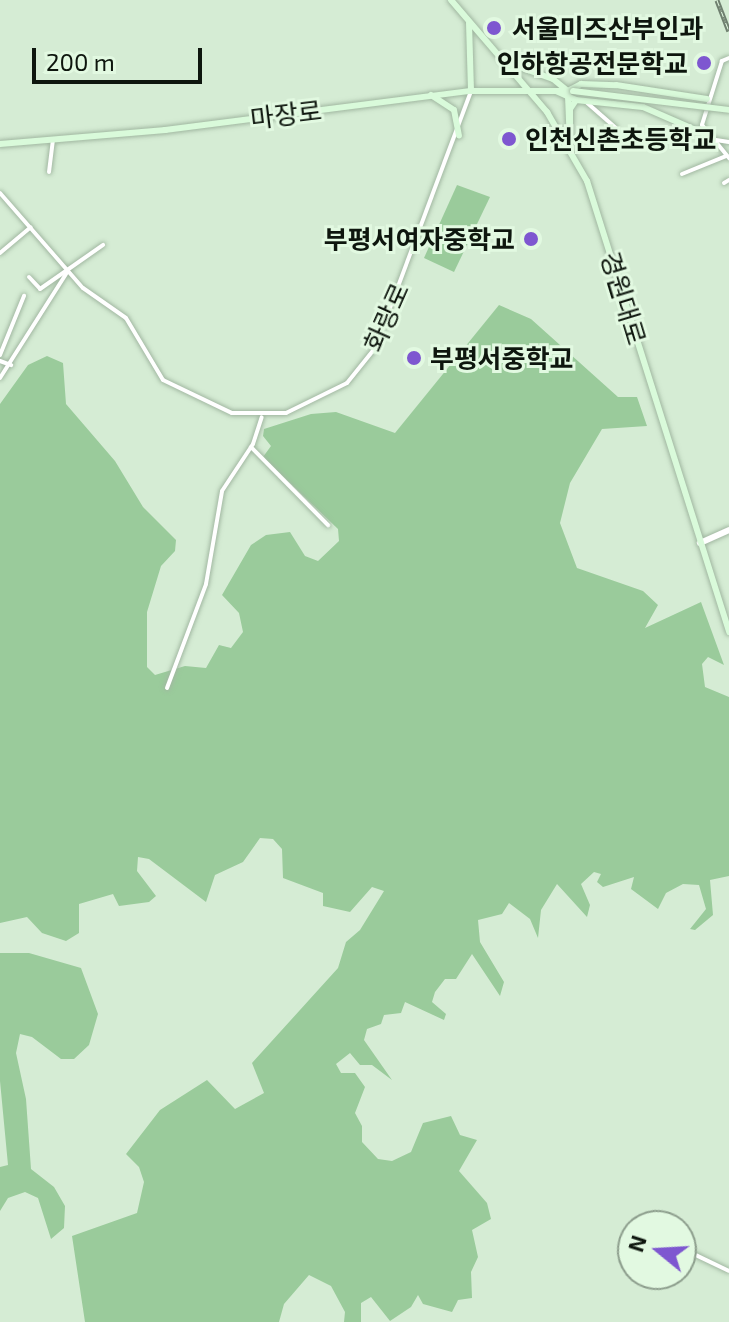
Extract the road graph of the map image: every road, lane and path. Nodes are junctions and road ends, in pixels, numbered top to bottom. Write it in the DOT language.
graph roads {
  1 [pos="451,0"];
  2 [pos="469,23"];
  3 [pos="729,58"];
  4 [pos="501,61"];
  5 [pos="525,88"];
  6 [pos="471,91"];
  7 [pos="569,93"];
  8 [pos="431,95"];
  9 [pos="707,99"];
  10 [pos="576,100"];
  11 [pos="585,101"];
  12 [pos="729,110"];
  13 [pos="616,128"];
  14 [pos="707,135"];
  15 [pos="459,136"];
  16 [pos="53,140"];
  17 [pos="715,140"];
  18 [pos="729,142"];
  19 [pos="0,144"];
  20 [pos="571,147"];
  21 [pos="728,157"];
  22 [pos="49,172"];
  23 [pos="682,174"];
  24 [pos="0,193"];
  25 [pos="31,227"];
  26 [pos="103,245"];
  27 [pos="0,253"];
  28 [pos="68,271"];
  29 [pos="29,277"];
  30 [pos="24,296"];
  31 [pos="0,358"];
  32 [pos="11,365"];
  33 [pos="0,378"];
  34 [pos="262,417"];
  35 [pos="251,447"];
  36 [pos="328,525"];
  37 [pos="729,530"];
  38 [pos="700,543"];
  39 [pos="729,632"];
  40 [pos="167,688"];
  41 [pos="697,1256"];
  42 [pos="729,1271"];
  1 -- 2 [label="main road, 경원대로"];
  2 -- 4 [label="main road, 경원대로"];
  2 -- 6 [label="main road"];
  3 -- 9 [label="street"];
  4 -- 5 [label="main road, 경원대로"];
  4 -- 7 [label="main road"];
  5 -- 6 [label="main road, 마장로"];
  5 -- 7 [label="main road, 마장로"];
  5 -- 20 [label="main road, 경원대로"];
  6 -- 8 [label="main road, 마장로"];
  6 -- 15 [label="street, 화랑로"];
  7 -- 9 [label="main road"];
  7 -- 10 [label="main road"];
  7 -- 12 [label="main road, bridge"];
  7 -- 20 [label="main road"];
  8 -- 15 [label="main road"];
  8 -- 16 [label="main road, 마장로"];
  9 -- 14 [label="street"];
  10 -- 11 [label="main road"];
  10 -- 20 [label="main road"];
  11 -- 13 [label="street"];
  11 -- 14 [label="main road"];
  14 -- 17 [label="street"];
  15 -- 34 [label="street, 화랑로"];
  16 -- 19 [label="main road, 마장로"];
  16 -- 22 [label="street"];
  17 -- 18 [label="street"];
  17 -- 21 [label="street"];
  20 -- 38 [label="main road, 경원대로"];
  21 -- 23 [label="street"];
  24 -- 25 [label="street, 화랑로"];
  25 -- 27 [label="street"];
  25 -- 28 [label="street, 화랑로"];
  26 -- 28 [label="street"];
  28 -- 29 [label="street"];
  28 -- 32 [label="street"];
  28 -- 34 [label="street, 화랑로"];
  30 -- 31 [label="street"];
  31 -- 32 [label="street"];
  32 -- 33 [label="street"];
  34 -- 35 [label="street"];
  35 -- 36 [label="street"];
  35 -- 40 [label="street"];
  37 -- 38 [label="street"];
  38 -- 39 [label="main road, 경원대로"];
  41 -- 42 [label="street"];
}
